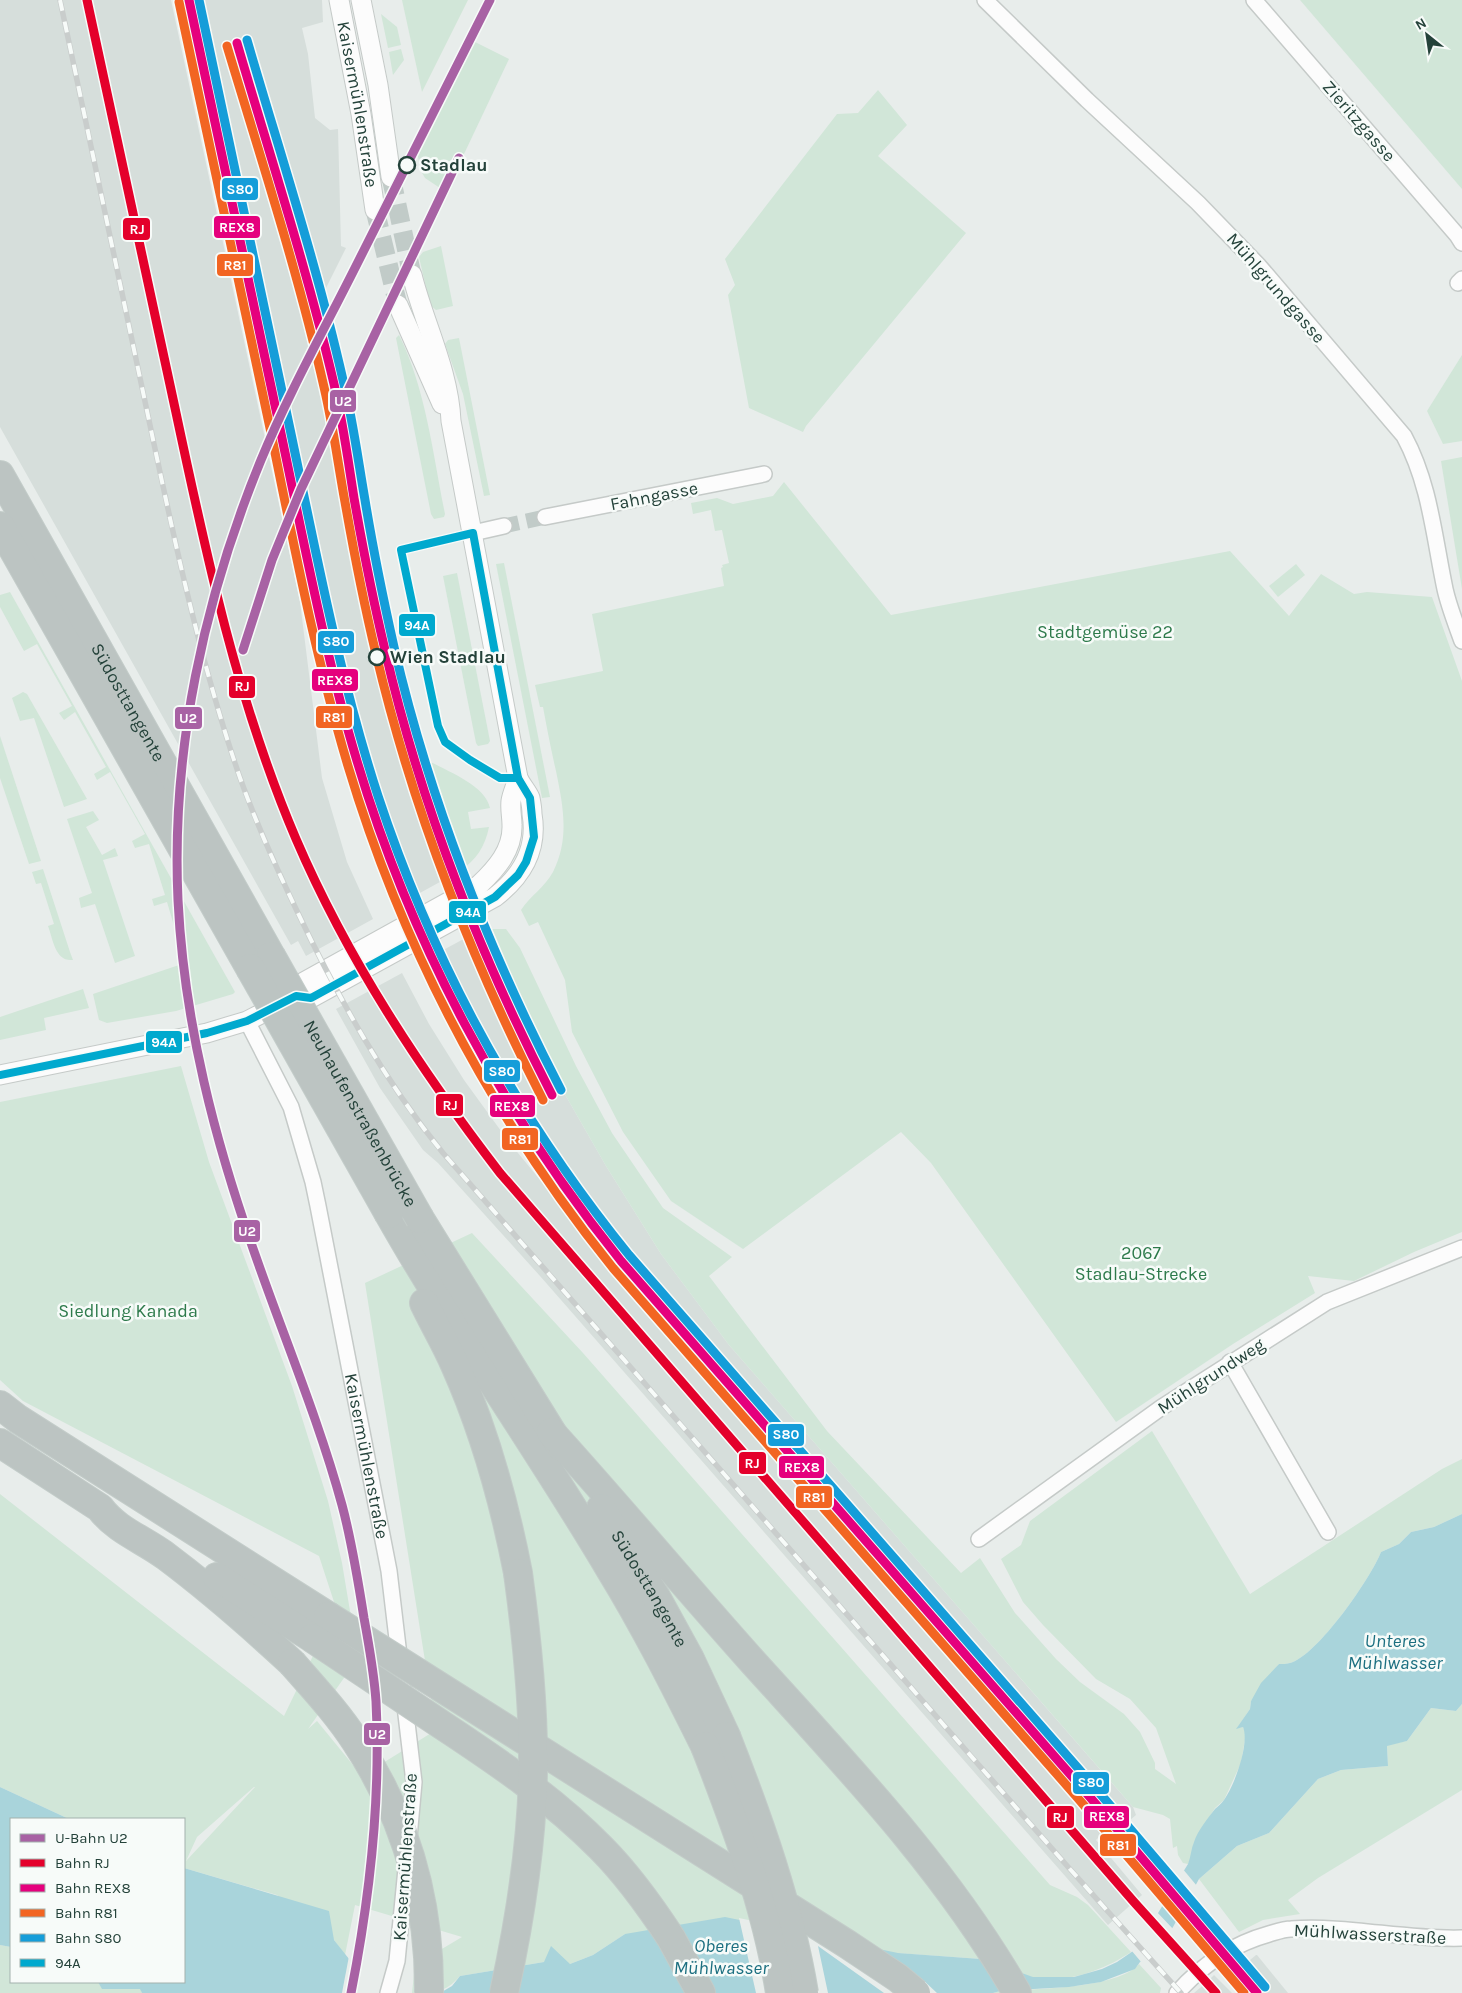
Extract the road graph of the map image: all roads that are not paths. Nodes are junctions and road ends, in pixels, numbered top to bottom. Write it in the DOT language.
graph roads {
  1 [pos="339,0"];
  2 [pos="361,0"];
  3 [pos="985,0"];
  4 [pos="1254,0"];
  5 [pos="391,177"];
  6 [pos="375,210"];
  7 [pos="1462,243"];
  8 [pos="412,275"];
  9 [pos="398,305"];
  10 [pos="450,421"];
  11 [pos="764,474"];
  12 [pos="0,476"];
  13 [pos="544,518"];
  14 [pos="0,526"];
  15 [pos="504,526"];
  16 [pos="473,533"];
  17 [pos="1462,641"];
  18 [pos="260,962"];
  19 [pos="246,1021"];
  20 [pos="0,1074"];
  21 [pos="400,1225"];
  22 [pos="1462,1248"];
  23 [pos="1230,1362"];
  24 [pos="0,1405"];
  25 [pos="550,1432"];
  26 [pos="0,1443"];
  27 [pos="100,1508"];
  28 [pos="1328,1532"];
  29 [pos="979,1539"];
  30 [pos="716,1741"];
  31 [pos="1462,1938"];
  32 [pos="388,1993"];
  33 [pos="428,1993"];
  34 [pos="504,1993"];
  35 [pos="701,1993"];
  36 [pos="780,1993"];
  37 [pos="804,1993"];
  38 [pos="916,1993"];
  39 [pos="1017,1993"];
  40 [pos="1177,1993"];
  1 -- 6 [label="street, Kaisermühlenstraße"];
  2 -- 5 [label="street, Kaisermühlenstraße"];
  3 -- 17 [label="street, Mühlgrundgasse"];
  4 -- 7 [label="street, Zieritzgasse"];
  8 -- 10 [label="street"];
  9 -- 10 [label="street"];
  10 -- 16 [label="street"];
  11 -- 13 [label="street, Fahngasse"];
  12 -- 18 [label="highway, Südosttangente"];
  14 -- 18 [label="highway, Südosttangente"];
  15 -- 16 [label="street"];
  16 -- 19 [label="street"];
  18 -- 21 [label="highway, Neuhaufenstraßenbrücke, bridge"];
  19 -- 20 [label="street"];
  19 -- 32 [label="street, Kaisermühlenstraße"];
  21 -- 25 [label="highway, Südosttangente"];
  21 -- 30 [label="highway, Südosttangente"];
  21 -- 34 [label="highway, bridge"];
  22 -- 23 [label="street, Mühlgrundweg"];
  23 -- 28 [label="street"];
  23 -- 29 [label="street, Mühlgrundweg"];
  24 -- 38 [label="highway, bridge"];
  25 -- 30 [label="highway, Südosttangente"];
  25 -- 39 [label="highway"];
  26 -- 27 [label="highway"];
  27 -- 33 [label="highway, bridge"];
  27 -- 35 [label="highway, bridge"];
  30 -- 36 [label="highway, Südosttangente, bridge"];
  30 -- 37 [label="highway, Südosttangente, bridge"];
  31 -- 40 [label="street, Mühlwasserstraße"];
}
